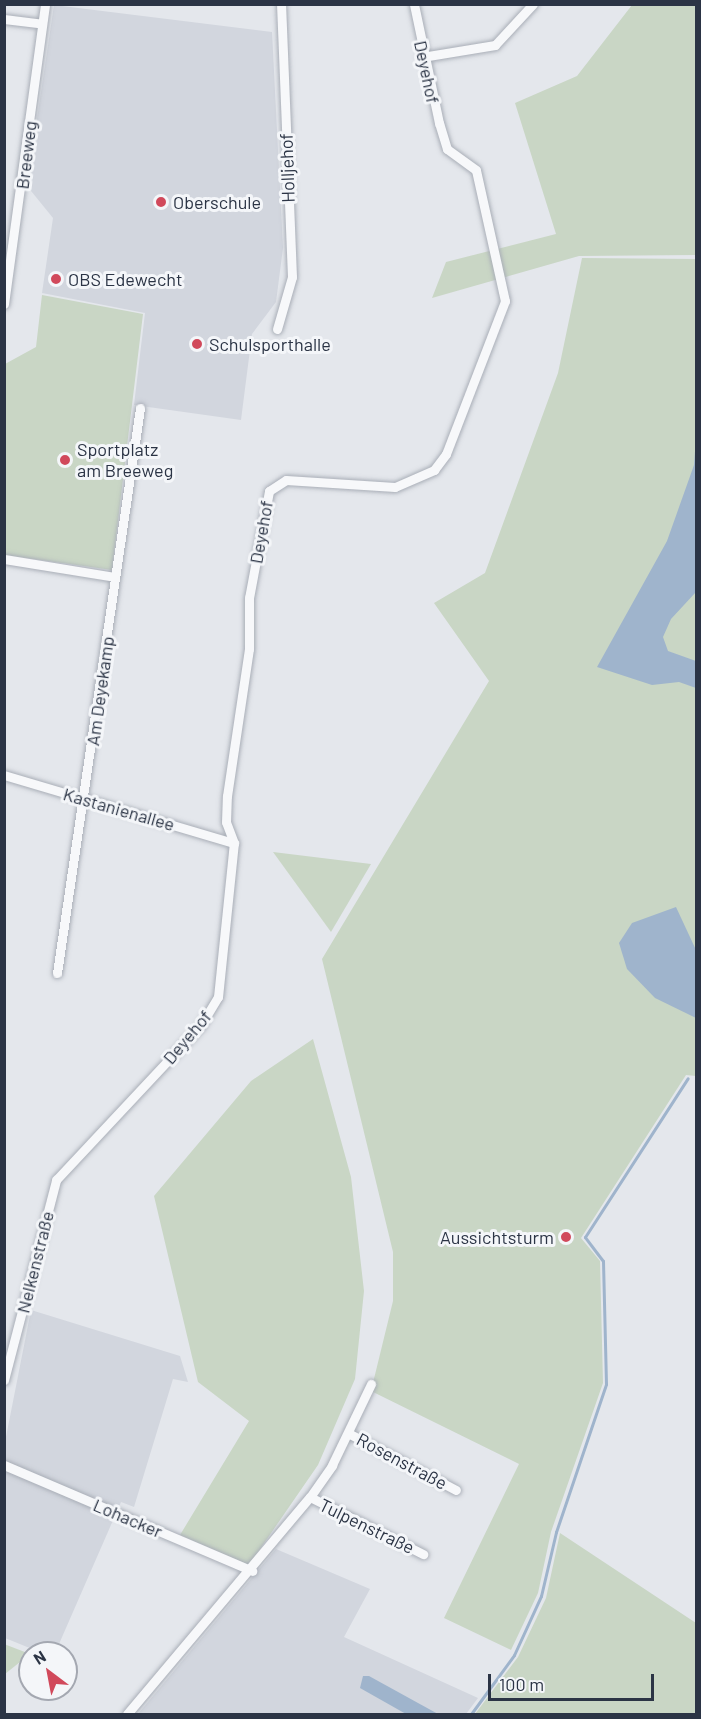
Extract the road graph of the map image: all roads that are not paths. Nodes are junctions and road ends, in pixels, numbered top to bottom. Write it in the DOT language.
graph roads {
  1 [pos="45,4"];
  2 [pos="280,4"];
  3 [pos="414,4"];
  4 [pos="533,4"];
  5 [pos="4,19"];
  6 [pos="42,24"];
  7 [pos="422,57"];
  8 [pos="4,304"];
  9 [pos="277,329"];
  10 [pos="140,408"];
  11 [pos="4,559"];
  12 [pos="115,577"];
  13 [pos="4,775"];
  14 [pos="85,798"];
  15 [pos="234,843"];
  16 [pos="57,973"];
  17 [pos="56,1180"];
  18 [pos="4,1380"];
  19 [pos="371,1384"];
  20 [pos="348,1433"];
  21 [pos="4,1465"];
  22 [pos="456,1490"];
  23 [pos="310,1497"];
  24 [pos="423,1554"];
  25 [pos="252,1571"];
  26 [pos="127,1714"];
  1 -- 6 [label="street, Breeweg"];
  2 -- 9 [label="street, Holljehof"];
  3 -- 7 [label="street, Deyehof"];
  4 -- 7 [label="street"];
  5 -- 6 [label="street"];
  6 -- 8 [label="street, Breeweg"];
  7 -- 15 [label="street, Deyehof"];
  10 -- 12 [label="street, Am Deyekamp"];
  11 -- 12 [label="street"];
  12 -- 14 [label="street, Am Deyekamp"];
  13 -- 14 [label="street, Kastanienallee"];
  14 -- 15 [label="street, Kastanienallee"];
  14 -- 16 [label="street, Am Deyekamp"];
  15 -- 17 [label="street, Deyehof"];
  17 -- 18 [label="street, Nelkenstraße"];
  19 -- 20 [label="street"];
  20 -- 22 [label="street, Rosenstraße"];
  20 -- 23 [label="street"];
  21 -- 25 [label="street, Lohacker"];
  23 -- 24 [label="street, Tulpenstraße"];
  23 -- 25 [label="street"];
  25 -- 26 [label="street"];
}
